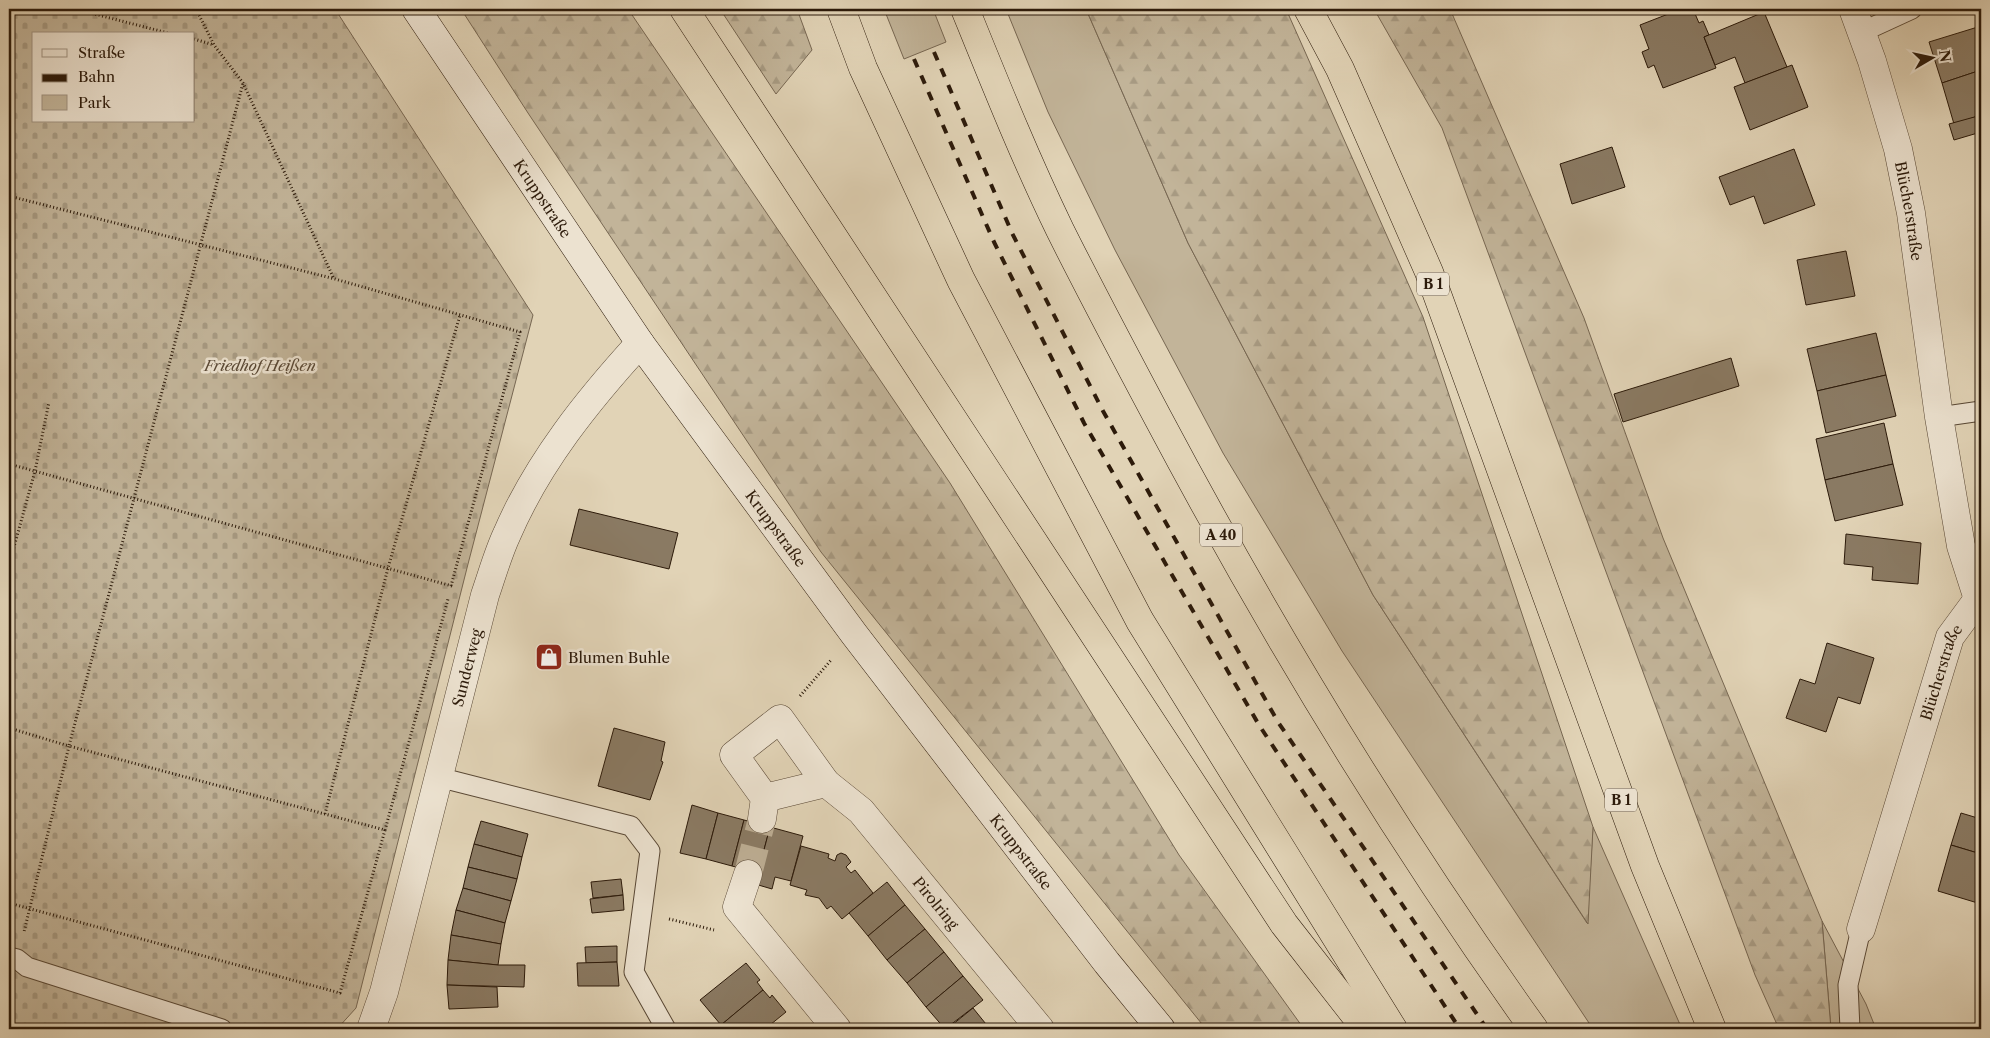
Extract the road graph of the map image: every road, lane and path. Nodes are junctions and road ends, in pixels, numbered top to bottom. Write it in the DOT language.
graph roads {
  1 [pos="75,9"];
  2 [pos="196,9"];
  3 [pos="416,9"];
  4 [pos="684,9"];
  5 [pos="842,9"];
  6 [pos="965,9"];
  7 [pos="1308,9"];
  8 [pos="1912,9"];
  9 [pos="1857,20"];
  10 [pos="164,32"];
  11 [pos="195,40"];
  12 [pos="214,45"];
  13 [pos="243,84"];
  14 [pos="9,196"];
  15 [pos="201,246"];
  16 [pos="335,279"];
  17 [pos="460,315"];
  18 [pos="640,343"];
  19 [pos="49,402"];
  20 [pos="1981,411"];
  21 [pos="1940,418"];
  22 [pos="9,464"];
  23 [pos="35,471"];
  24 [pos="135,499"];
  25 [pos="9,565"];
  26 [pos="388,568"];
  27 [pos="451,586"];
  28 [pos="485,595"];
  29 [pos="1980,601"];
  30 [pos="854,634"];
  31 [pos="780,719"];
  32 [pos="9,728"];
  33 [pos="69,746"];
  34 [pos="438,777"];
  35 [pos="826,783"];
  36 [pos="325,814"];
  37 [pos="386,830"];
  38 [pos="748,874"];
  39 [pos="9,903"];
  40 [pos="29,908"];
  41 [pos="642,912"];
  42 [pos="752,926"];
  43 [pos="1861,929"];
  44 [pos="13,958"];
  45 [pos="222,1029"];
  46 [pos="371,1029"];
  47 [pos="666,1029"];
  48 [pos="837,1029"];
  49 [pos="1040,1029"];
  50 [pos="1161,1029"];
  51 [pos="1366,1029"];
  52 [pos="1393,1029"];
  53 [pos="1534,1029"];
  54 [pos="1712,1029"];
  55 [pos="1850,1029"];
  1 -- 10 [label="path"];
  2 -- 12 [label="path"];
  3 -- 18 [label="street, Kruppstraße"];
  4 -- 51 [label="highway"];
  5 -- 52 [label="highway"];
  6 -- 53 [label="highway, A 40"];
  7 -- 54 [label="highway, B 1"];
  8 -- 9 [label="lane"];
  9 -- 21 [label="street, Blücherstraße"];
  11 -- 12 [label="path"];
  12 -- 13 [label="path"];
  13 -- 15 [label="path"];
  13 -- 16 [label="path"];
  14 -- 15 [label="path"];
  15 -- 16 [label="path"];
  15 -- 24 [label="path"];
  16 -- 17 [label="path"];
  17 -- 26 [label="path"];
  17 -- 27 [label="path"];
  18 -- 28 [label="street, Sunderweg"];
  18 -- 30 [label="street, Kruppstraße"];
  19 -- 23 [label="path"];
  20 -- 21 [label="lane"];
  21 -- 29 [label="street, Blücherstraße"];
  22 -- 23 [label="path"];
  23 -- 24 [label="path"];
  23 -- 25 [label="path"];
  24 -- 26 [label="path"];
  24 -- 33 [label="path"];
  26 -- 27 [label="path"];
  26 -- 36 [label="path"];
  27 -- 28 [label="path"];
  27 -- 37 [label="path"];
  28 -- 34 [label="street, Sunderweg"];
  29 -- 43 [label="street, Blücherstraße"];
  30 -- 31 [label="path"];
  30 -- 50 [label="street, Kruppstraße"];
  31 -- 35 [label="street, Pirolring"];
  31 -- 35 [label="street"];
  32 -- 33 [label="path"];
  33 -- 36 [label="path"];
  33 -- 40 [label="path"];
  34 -- 41 [label="lane"];
  34 -- 46 [label="street, Sunderweg"];
  35 -- 49 [label="street, Pirolring"];
  36 -- 37 [label="path"];
  37 -- 40 [label="path"];
  38 -- 42 [label="street"];
  39 -- 40 [label="path"];
  40 -- 44 [label="path"];
  41 -- 42 [label="path"];
  41 -- 47 [label="lane"];
  42 -- 48 [label="street"];
  43 -- 55 [label="lane"];
  44 -- 45 [label="lane"];
}
